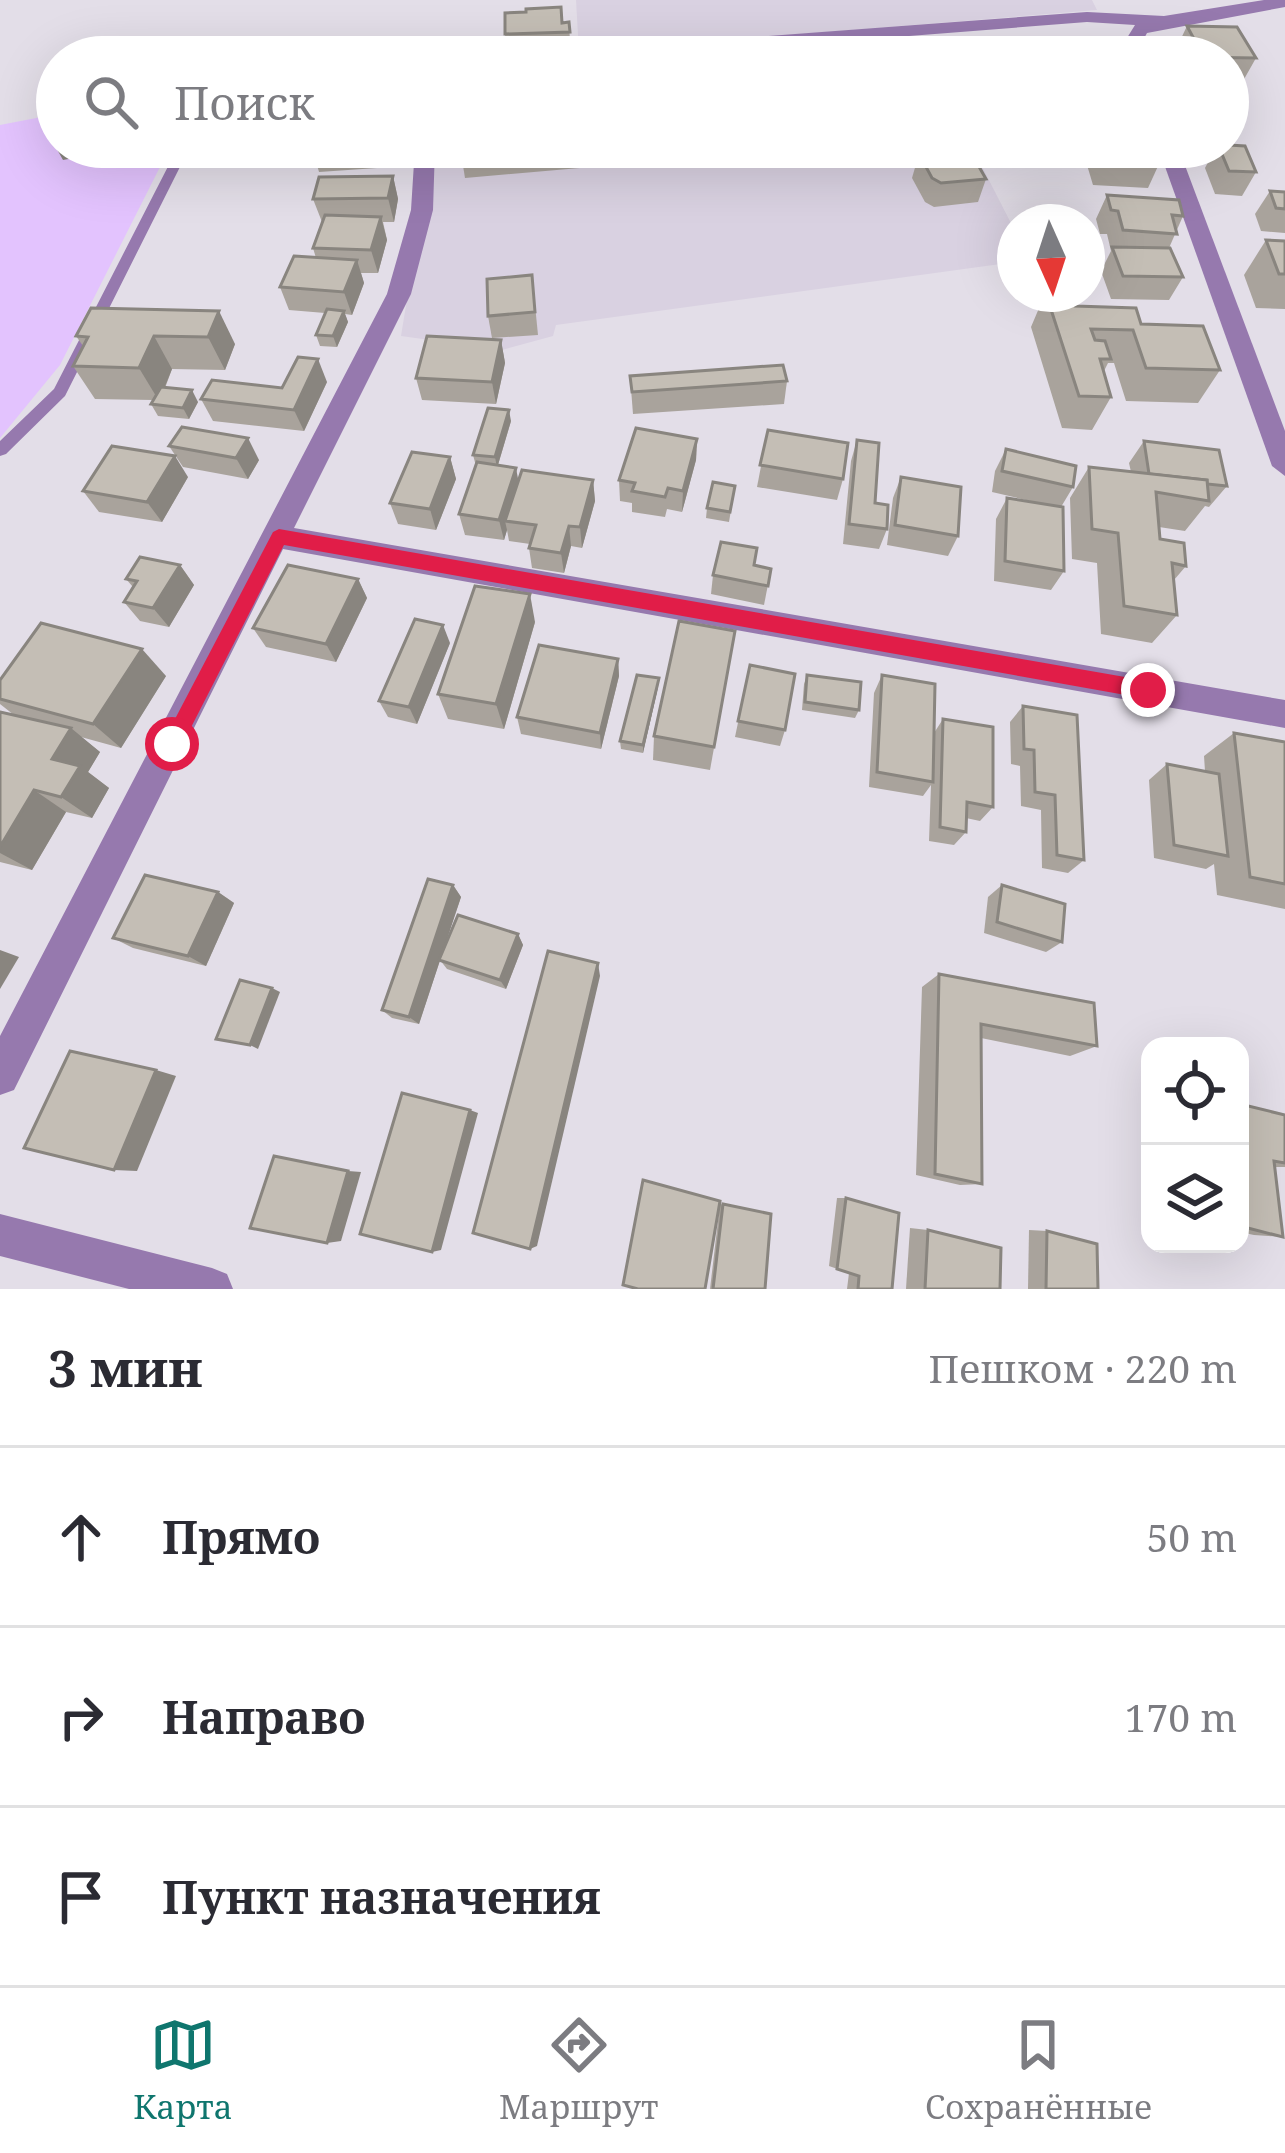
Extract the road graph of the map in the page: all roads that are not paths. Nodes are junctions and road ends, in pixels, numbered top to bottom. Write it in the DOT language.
graph roads {
  1 [pos="1285,2"];
  2 [pos="1164,21"];
  3 [pos="840,36"];
  4 [pos="1136,36"];
  5 [pos="173,168"];
  6 [pos="424,168"];
  7 [pos="1176,168"];
  8 [pos="0,450"];
  9 [pos="1285,466"];
  10 [pos="279,537"];
  11 [pos="1285,714"];
  12 [pos="0,1076"];
  13 [pos="0,1235"];
  14 [pos="212,1289"];
  1 -- 2 [label="street"];
  2 -- 3 [label="street"];
  2 -- 4 [label="street"];
  5 -- 8 [label="lane"];
  6 -- 10 [label="street"];
  7 -- 9 [label="street"];
  10 -- 11 [label="street"];
  10 -- 12 [label="street"];
  13 -- 14 [label="street"];
}
